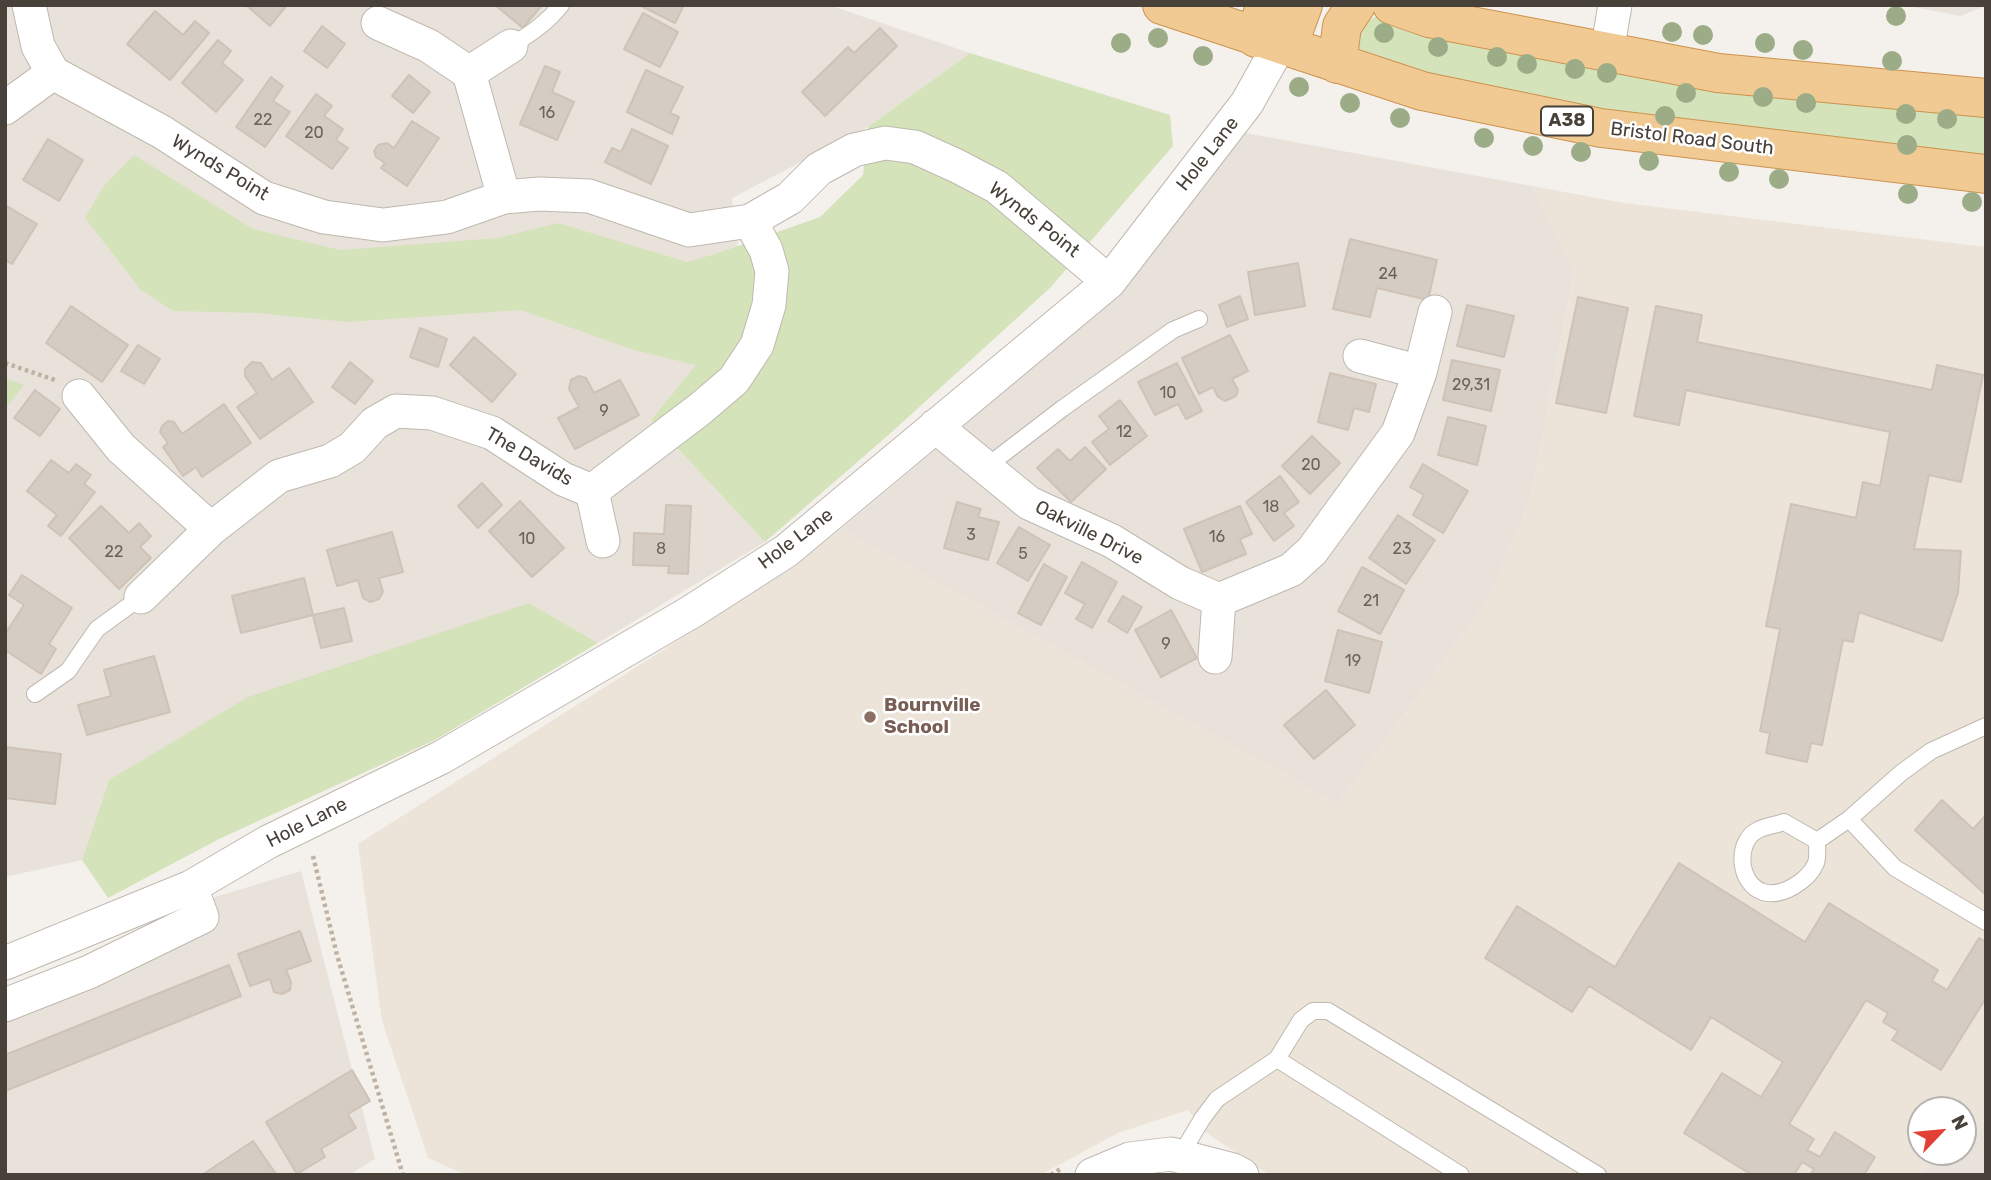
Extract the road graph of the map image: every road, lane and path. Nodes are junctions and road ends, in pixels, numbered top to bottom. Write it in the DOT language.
graph roads {
  1 [pos="29,5"];
  2 [pos="561,5"];
  3 [pos="1162,5"];
  4 [pos="1303,5"];
  5 [pos="1356,5"];
  6 [pos="1392,5"];
  7 [pos="1615,5"];
  8 [pos="378,23"];
  9 [pos="1267,29"];
  10 [pos="511,46"];
  11 [pos="1608,52"];
  12 [pos="1337,64"];
  13 [pos="52,73"];
  14 [pos="469,74"];
  15 [pos="1986,98"];
  16 [pos="5,108"];
  17 [pos="1986,174"];
  18 [pos="504,197"];
  19 [pos="750,221"];
  20 [pos="1109,282"];
  21 [pos="1435,312"];
  22 [pos="1199,320"];
  23 [pos="1360,356"];
  24 [pos="5,363"];
  25 [pos="1420,372"];
  26 [pos="79,396"];
  27 [pos="935,426"];
  28 [pos="986,467"];
  29 [pos="592,491"];
  30 [pos="211,529"];
  31 [pos="603,541"];
  32 [pos="141,597"];
  33 [pos="1220,600"];
  34 [pos="1215,657"];
  35 [pos="35,694"];
  36 [pos="1986,726"];
  37 [pos="321,815"];
  38 [pos="1849,819"];
  39 [pos="1817,841"];
  40 [pos="191,887"];
  41 [pos="1986,922"];
  42 [pos="5,963"];
  43 [pos="5,1005"];
  44 [pos="1277,1059"];
  45 [pos="1180,1156"];
  46 [pos="403,1175"];
  47 [pos="1092,1175"];
  48 [pos="1242,1175"];
  49 [pos="1461,1175"];
  50 [pos="1598,1175"];
  1 -- 13 [label="street"];
  2 -- 10 [label="lane"];
  3 -- 9 [label="highway, Bristol Road South / A38"];
  4 -- 9 [label="highway"];
  5 -- 12 [label="highway"];
  6 -- 11 [label="highway"];
  7 -- 11 [label="street"];
  8 -- 14 [label="street"];
  9 -- 12 [label="highway, Bristol Road South / A38"];
  9 -- 20 [label="street, Hole Lane"];
  10 -- 14 [label="street"];
  11 -- 15 [label="highway"];
  12 -- 17 [label="highway, Bristol Road South / A38"];
  13 -- 16 [label="street"];
  13 -- 18 [label="street, Wynds Point"];
  14 -- 18 [label="street"];
  18 -- 19 [label="street, Wynds Point"];
  19 -- 20 [label="street, Wynds Point"];
  19 -- 29 [label="street, The Davids"];
  20 -- 27 [label="street, Hole Lane"];
  21 -- 25 [label="street"];
  22 -- 28 [label="lane"];
  23 -- 25 [label="street"];
  24 -- 26 [label="path"];
  25 -- 33 [label="street"];
  26 -- 30 [label="street"];
  27 -- 28 [label="street, Oakville Drive"];
  27 -- 37 [label="street, Hole Lane"];
  28 -- 33 [label="street, Oakville Drive"];
  29 -- 30 [label="street, The Davids"];
  29 -- 31 [label="street, The Davids"];
  30 -- 32 [label="street, The Davids"];
  32 -- 35 [label="lane"];
  33 -- 34 [label="street"];
  36 -- 38 [label="lane"];
  37 -- 40 [label="street, Hole Lane"];
  37 -- 46 [label="path"];
  38 -- 39 [label="lane"];
  38 -- 41 [label="lane"];
  39 -- 39 [label="lane"];
  40 -- 42 [label="street, Hole Lane"];
  40 -- 43 [label="street"];
  44 -- 45 [label="lane"];
  44 -- 49 [label="lane"];
  44 -- 50 [label="lane"];
  45 -- 47 [label="street"];
  45 -- 48 [label="street"];
}
